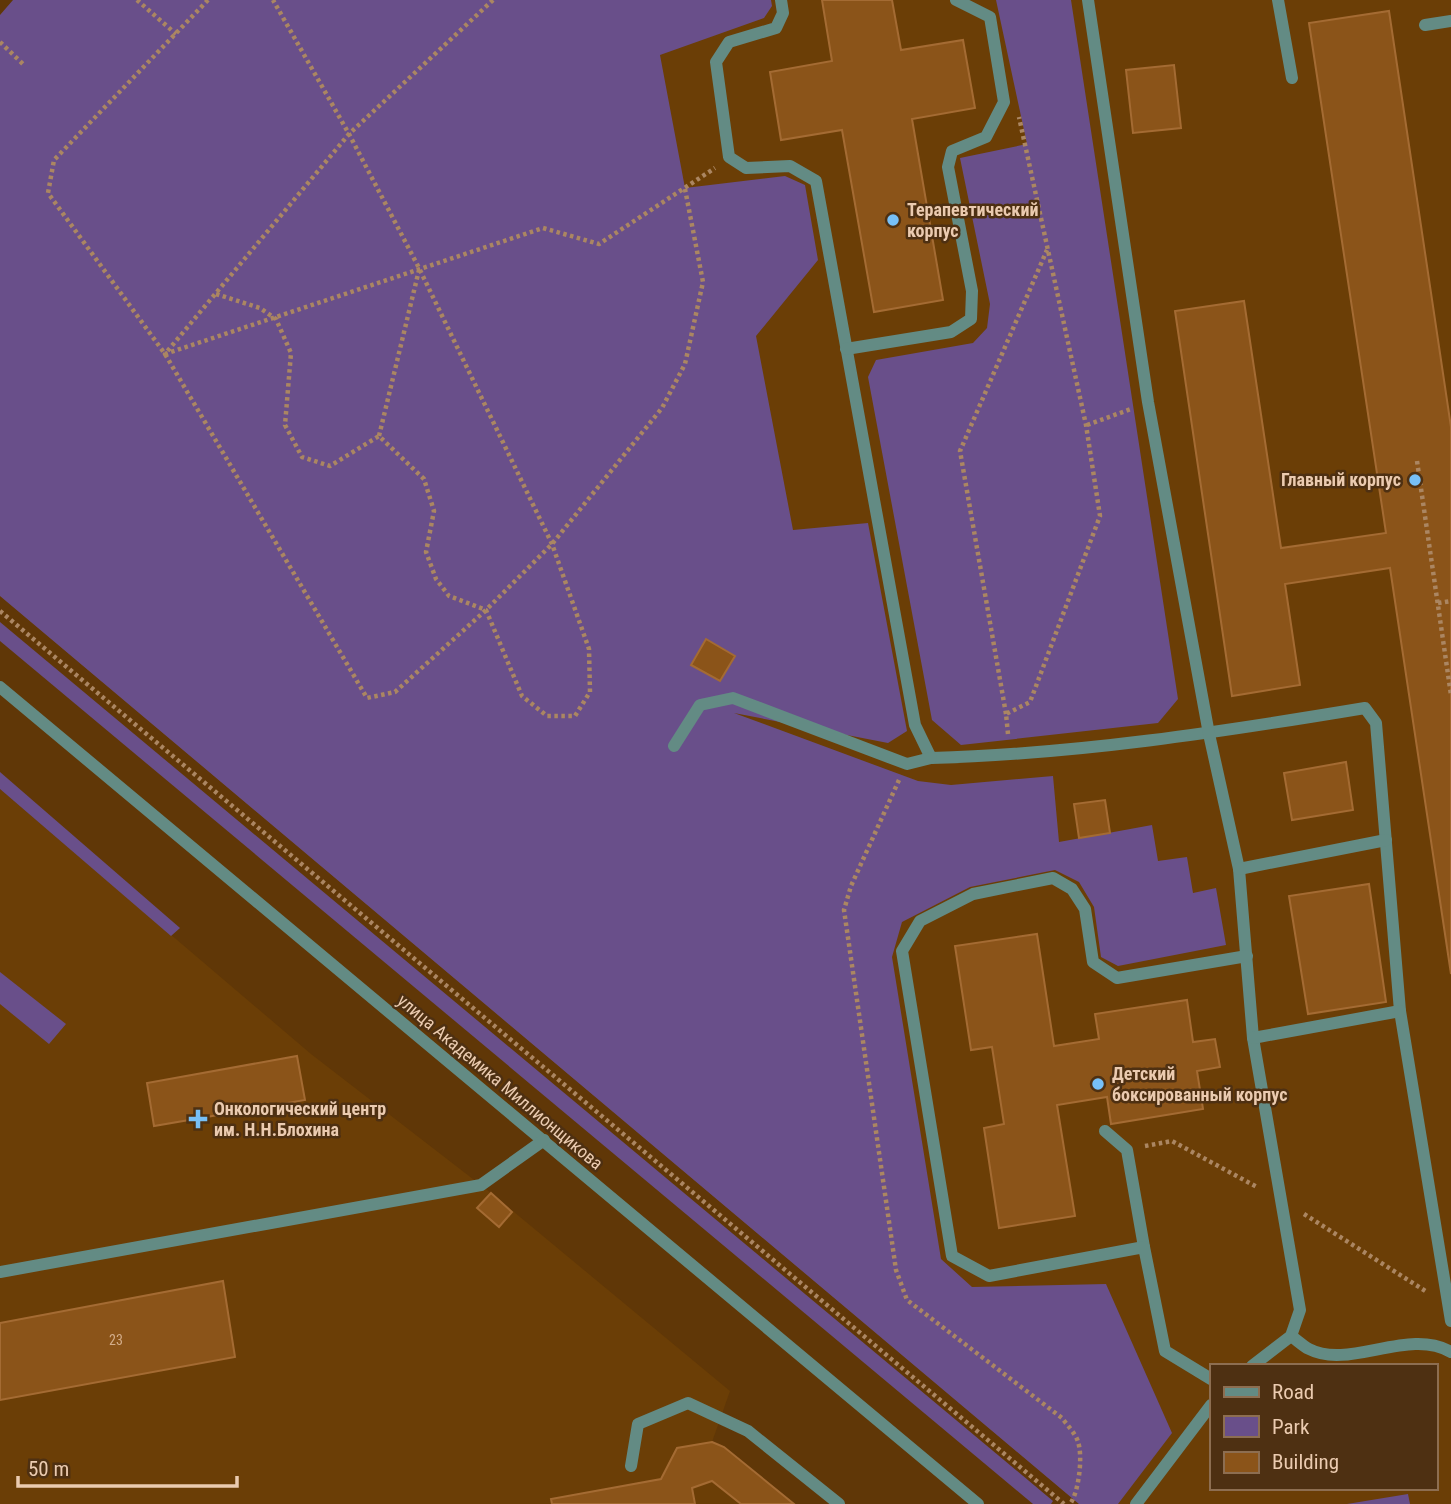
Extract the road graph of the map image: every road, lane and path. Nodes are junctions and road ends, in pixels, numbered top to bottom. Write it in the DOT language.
graph roads {
  1 [pos="137,0"];
  2 [pos="208,0"];
  3 [pos="273,0"];
  4 [pos="493,0"];
  5 [pos="781,0"];
  6 [pos="956,0"];
  7 [pos="1088,0"];
  8 [pos="1278,0"];
  9 [pos="1451,21"];
  10 [pos="1425,25"];
  11 [pos="176,34"];
  12 [pos="0,42"];
  13 [pos="25,66"];
  14 [pos="1292,78"];
  15 [pos="1016,105"];
  16 [pos="349,134"];
  17 [pos="729,157"];
  18 [pos="685,189"];
  19 [pos="1047,249"];
  20 [pos="419,268"];
  21 [pos="216,295"];
  22 [pos="276,319"];
  23 [pos="846,349"];
  24 [pos="165,354"];
  25 [pos="1148,402"];
  26 [pos="1086,425"];
  27 [pos="379,436"];
  28 [pos="1417,461"];
  29 [pos="552,544"];
  30 [pos="1451,601"];
  31 [pos="1438,603"];
  32 [pos="486,610"];
  33 [pos="0,611"];
  34 [pos="0,687"];
  35 [pos="1451,695"];
  36 [pos="1006,714"];
  37 [pos="1209,734"];
  38 [pos="674,746"];
  39 [pos="1010,756"];
  40 [pos="931,758"];
  41 [pos="1385,840"];
  42 [pos="1239,869"];
  43 [pos="1247,956"];
  44 [pos="1400,1012"];
  45 [pos="1253,1038"];
  46 [pos="1105,1131"];
  47 [pos="544,1140"];
  48 [pos="1144,1247"];
  49 [pos="0,1272"];
  50 [pos="1451,1321"];
  51 [pos="1291,1336"];
  52 [pos="1451,1352"];
  53 [pos="1255,1364"];
  54 [pos="1210,1378"];
  55 [pos="1210,1406"];
  56 [pos="631,1466"];
  57 [pos="839,1504"];
  58 [pos="978,1504"];
  59 [pos="1064,1504"];
  60 [pos="1136,1504"];
  1 -- 11 [label="path"];
  2 -- 11 [label="path"];
  3 -- 16 [label="path"];
  4 -- 16 [label="path"];
  5 -- 17 [label="street"];
  6 -- 23 [label="street"];
  7 -- 25 [label="street"];
  8 -- 14 [label="street"];
  9 -- 10 [label="street"];
  11 -- 24 [label="path"];
  12 -- 13 [label="path"];
  15 -- 19 [label="path"];
  16 -- 20 [label="path"];
  16 -- 21 [label="path"];
  17 -- 18 [label="path"];
  17 -- 23 [label="street"];
  18 -- 20 [label="path"];
  18 -- 29 [label="path"];
  19 -- 26 [label="path"];
  19 -- 36 [label="path"];
  20 -- 22 [label="path"];
  20 -- 27 [label="path"];
  20 -- 29 [label="path"];
  21 -- 22 [label="path"];
  21 -- 24 [label="path"];
  22 -- 24 [label="path"];
  22 -- 27 [label="path"];
  23 -- 40 [label="street"];
  24 -- 32 [label="path"];
  25 -- 26 [label="path"];
  25 -- 37 [label="street"];
  26 -- 36 [label="path"];
  27 -- 32 [label="path"];
  28 -- 31 [label="path"];
  29 -- 32 [label="path"];
  29 -- 32 [label="path"];
  30 -- 31 [label="path"];
  31 -- 35 [label="path"];
  33 -- 59 [label="path"];
  34 -- 47 [label="street, улица Академика Миллионщикова"];
  36 -- 39 [label="path"];
  37 -- 39 [label="street"];
  37 -- 41 [label="street"];
  37 -- 42 [label="street"];
  38 -- 40 [label="street"];
  39 -- 40 [label="street"];
  41 -- 42 [label="street"];
  41 -- 44 [label="street"];
  42 -- 43 [label="street"];
  43 -- 45 [label="street"];
  43 -- 48 [label="street"];
  44 -- 45 [label="street"];
  44 -- 50 [label="street"];
  45 -- 51 [label="street"];
  46 -- 48 [label="street"];
  47 -- 49 [label="street"];
  47 -- 58 [label="street, улица Академика Миллионщикова"];
  48 -- 54 [label="street"];
  51 -- 52 [label="street"];
  51 -- 53 [label="street"];
  55 -- 60 [label="street"];
  56 -- 57 [label="street"];
}
